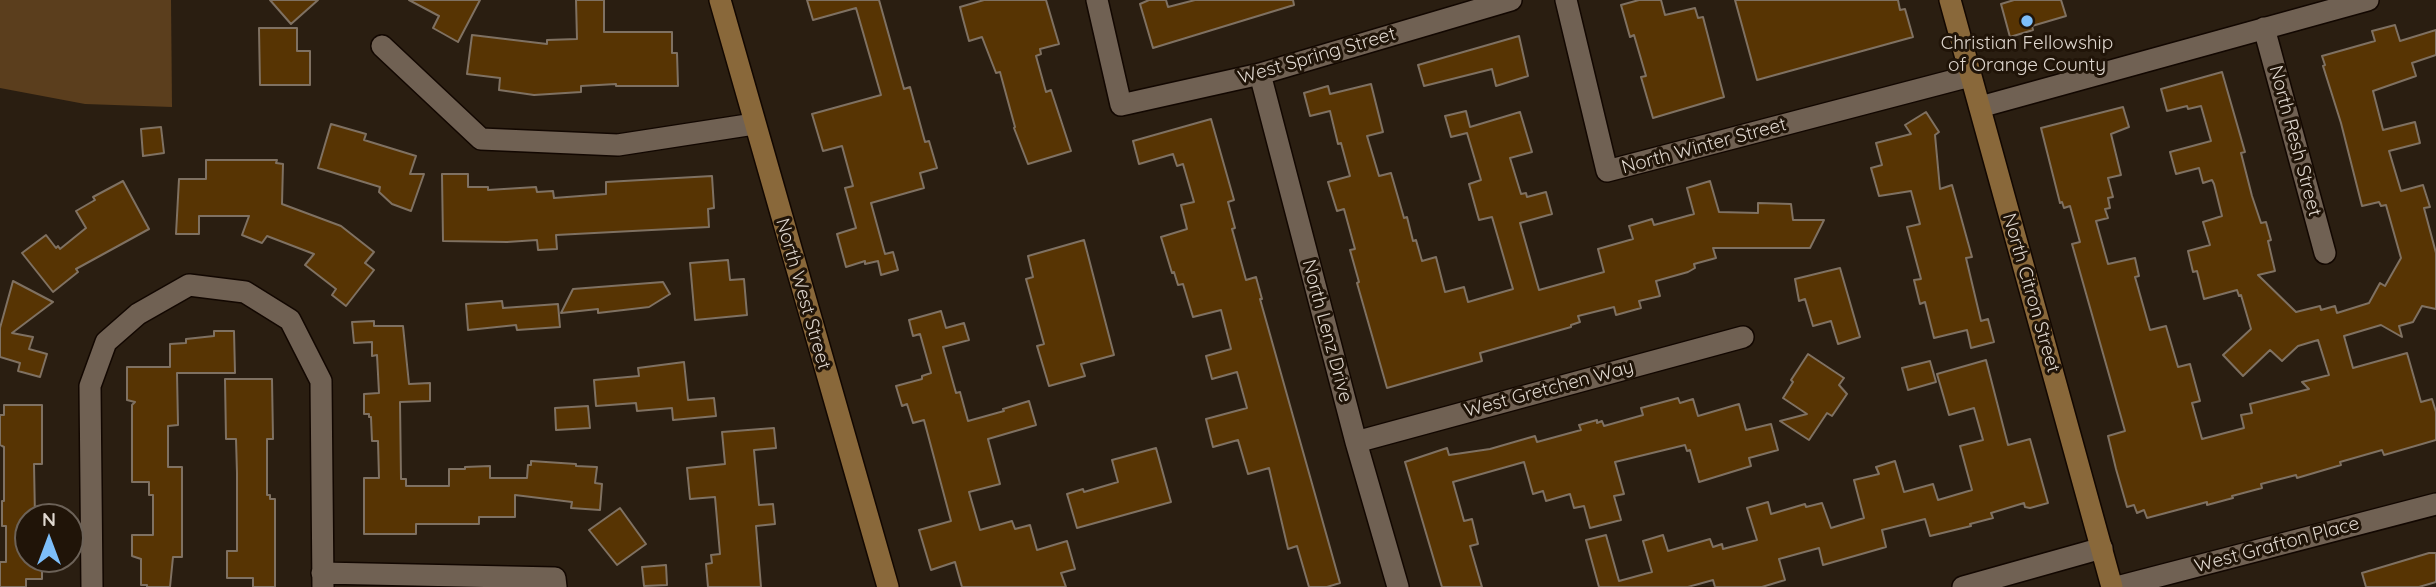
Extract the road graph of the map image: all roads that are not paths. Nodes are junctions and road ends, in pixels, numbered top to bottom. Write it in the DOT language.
graph roads {
  1 [pos="720,0"];
  2 [pos="1097,0"];
  3 [pos="1511,0"];
  4 [pos="1566,0"];
  5 [pos="1950,0"];
  6 [pos="2368,0"];
  7 [pos="2264,29"];
  8 [pos="382,46"];
  9 [pos="1260,75"];
  10 [pos="1970,76"];
  11 [pos="1980,107"];
  12 [pos="754,124"];
  13 [pos="2325,253"];
  14 [pos="1743,337"];
  15 [pos="1356,442"];
  16 [pos="2436,504"];
  17 [pos="2102,548"];
  18 [pos="323,580"];
  19 [pos="556,582"];
  20 [pos="92,587"];
  21 [pos="888,587"];
  22 [pos="1398,587"];
  23 [pos="1963,587"];
  24 [pos="2115,587"];
  1 -- 12 [label="street, North West Street"];
  2 -- 9 [label="street, West Spring Street"];
  3 -- 9 [label="street, West Spring Street"];
  4 -- 10 [label="street, North Winter Street"];
  5 -- 10 [label="street, North Citron Street"];
  6 -- 7 [label="street"];
  7 -- 11 [label="street"];
  7 -- 13 [label="street, North Resh Street"];
  8 -- 12 [label="street"];
  9 -- 15 [label="street, North Lenz Drive"];
  10 -- 11 [label="street, North Citron Street"];
  11 -- 17 [label="street, North Citron Street"];
  12 -- 21 [label="street, North West Street"];
  14 -- 15 [label="street, West Gretchen Way"];
  15 -- 22 [label="street, North Lenz Drive"];
  16 -- 24 [label="street, West Grafton Place"];
  17 -- 23 [label="street"];
  17 -- 24 [label="street, North Citron Street"];
  18 -- 19 [label="street"];
  18 -- 20 [label="street"];
}
